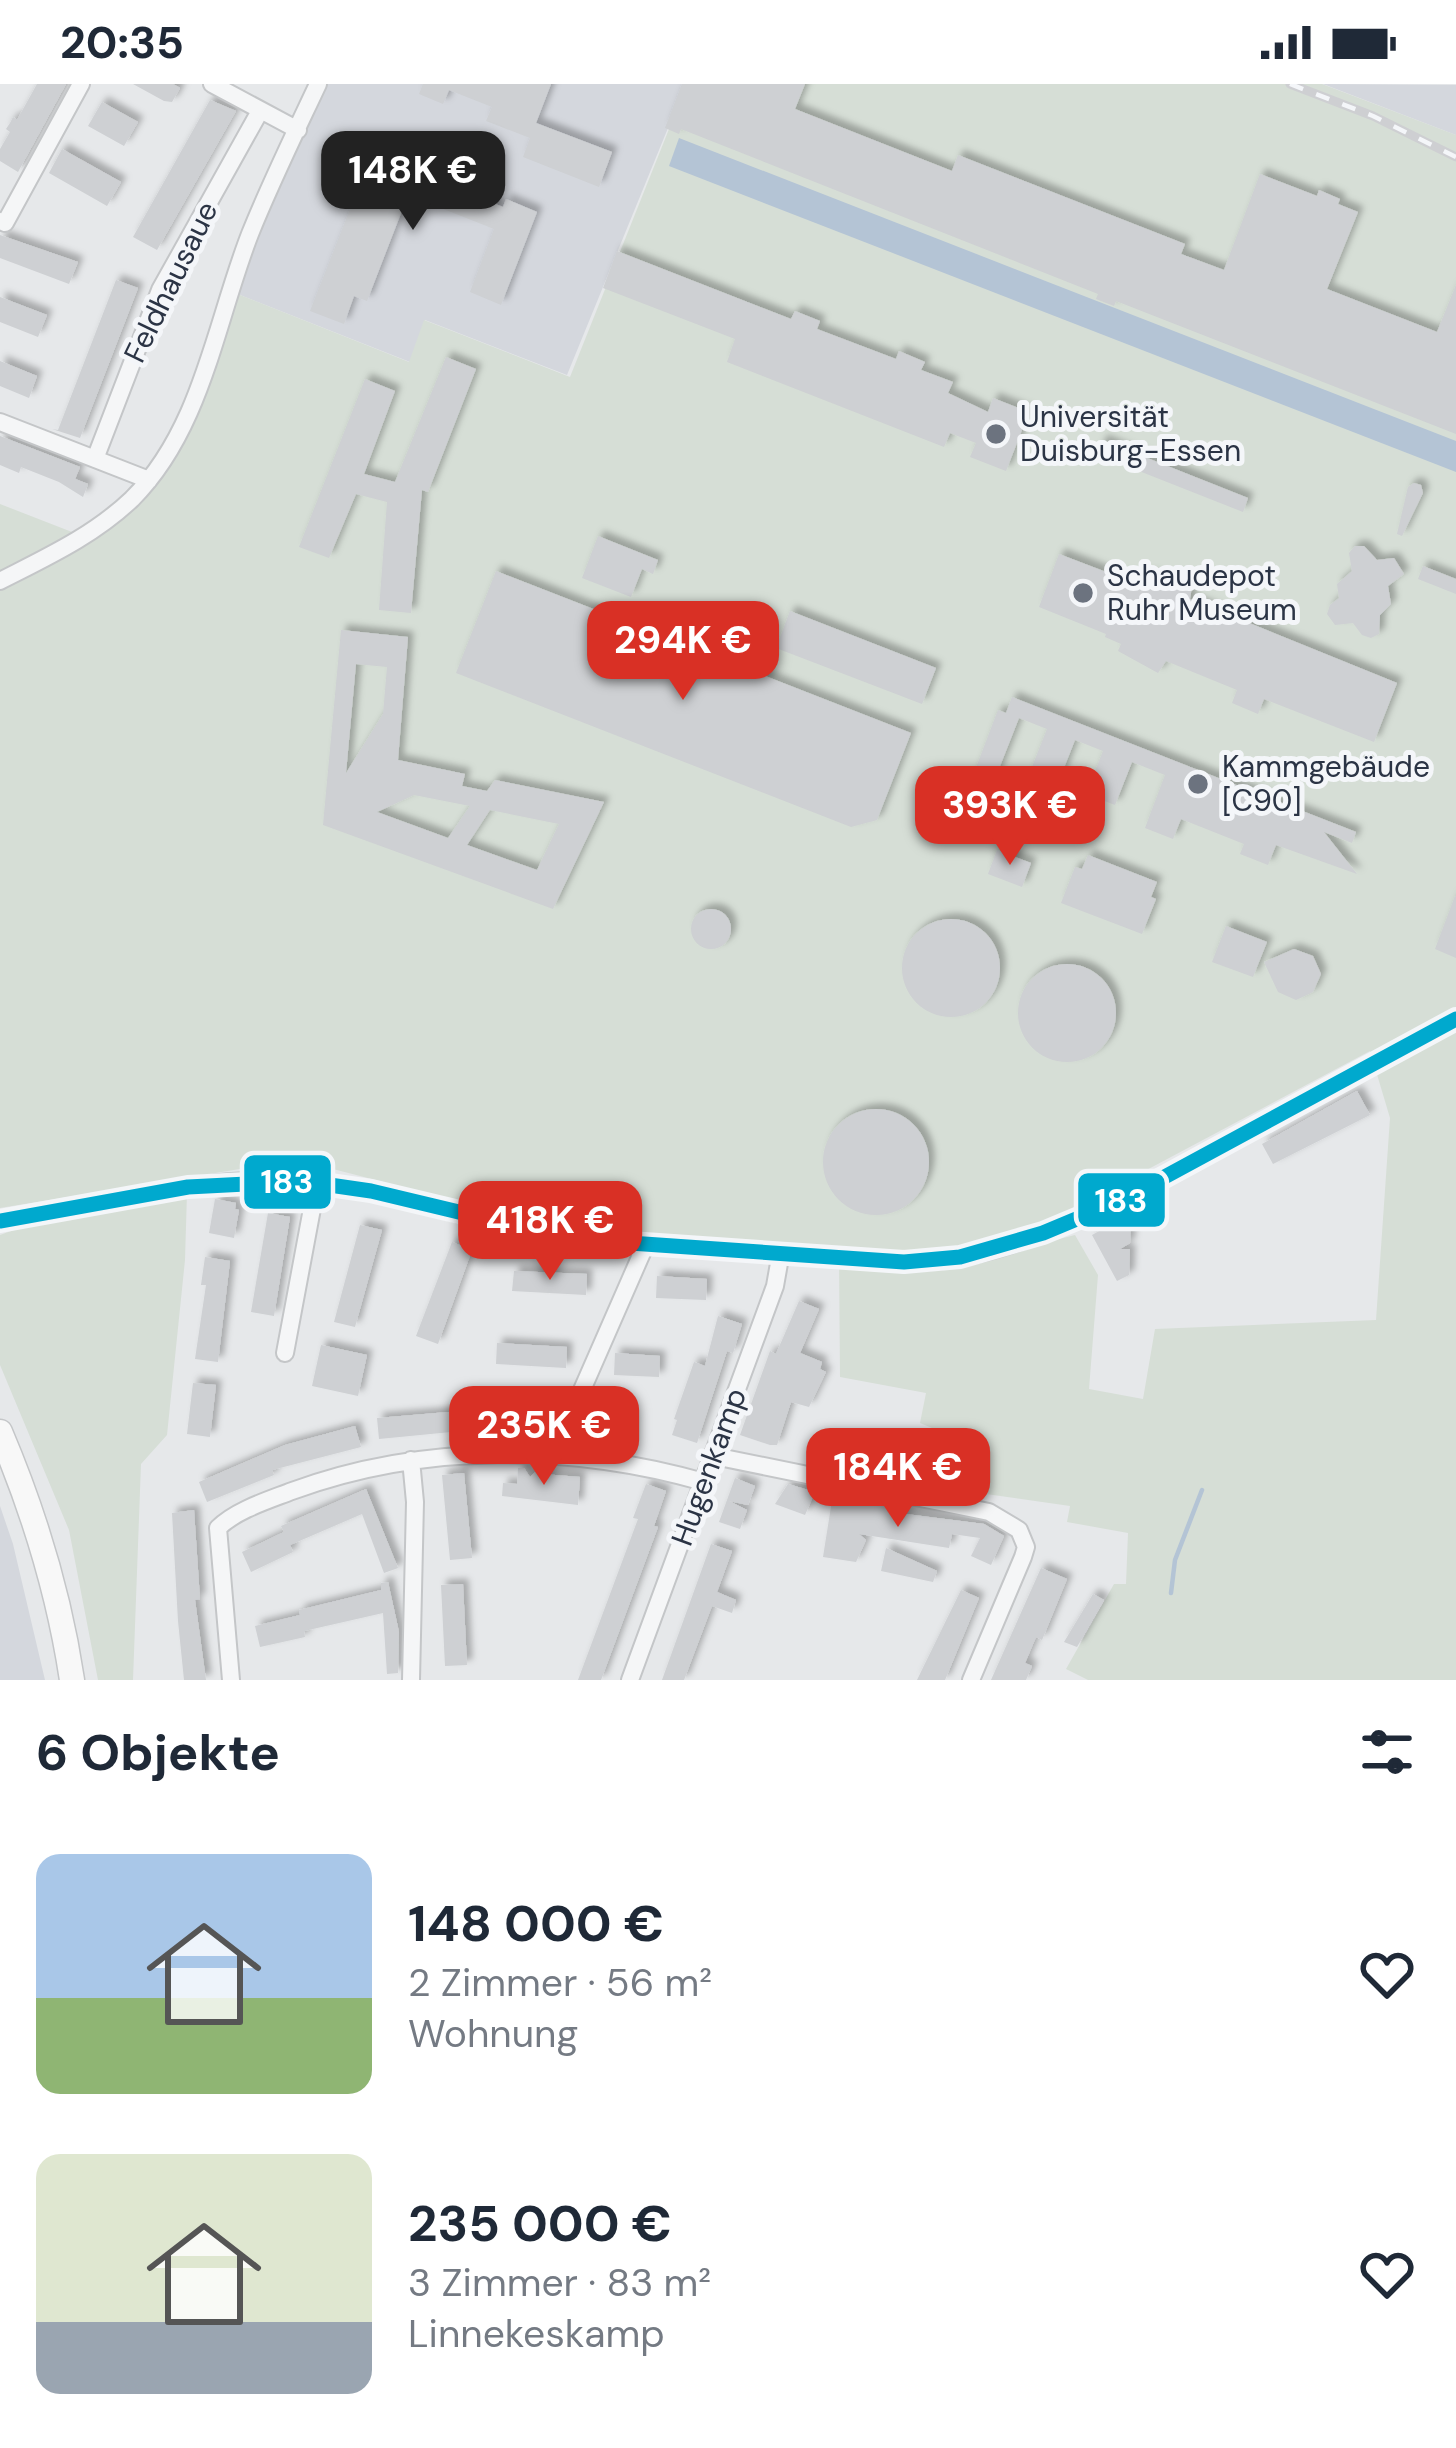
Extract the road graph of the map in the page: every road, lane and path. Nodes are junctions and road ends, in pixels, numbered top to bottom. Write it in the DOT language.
graph roads {
  1 [pos="81,84"];
  2 [pos="212,84"];
  3 [pos="318,84"];
  4 [pos="260,111"];
  5 [pos="298,130"];
  6 [pos="0,221"];
  7 [pos="0,422"];
  8 [pos="95,459"];
  9 [pos="149,480"];
  10 [pos="0,581"];
  11 [pos="1456,1019"];
  12 [pos="317,1182"];
  13 [pos="0,1222"];
  14 [pos="645,1246"];
  15 [pos="781,1252"];
  16 [pos="285,1353"];
  17 [pos="0,1432"];
  18 [pos="554,1454"];
  19 [pos="714,1456"];
  20 [pos="411,1460"];
  21 [pos="704,1482"];
  22 [pos="71,1680"];
  23 [pos="231,1680"];
  24 [pos="412,1680"];
  25 [pos="630,1680"];
  26 [pos="970,1680"];
  1 -- 6 [label="street"];
  2 -- 4 [label="street"];
  3 -- 5 [label="street"];
  4 -- 5 [label="street"];
  4 -- 8 [label="street, Feldhausaue"];
  5 -- 9 [label="street"];
  7 -- 8 [label="street"];
  8 -- 9 [label="street"];
  9 -- 10 [label="street"];
  11 -- 15 [label="street"];
  12 -- 13 [label="street"];
  12 -- 14 [label="street"];
  12 -- 16 [label="street"];
  14 -- 15 [label="street"];
  14 -- 18 [label="street"];
  15 -- 19 [label="street, Hugenkamp"];
  17 -- 22 [label="main road"];
  18 -- 20 [label="street"];
  18 -- 21 [label="street"];
  19 -- 21 [label="street, Hugenkamp"];
  19 -- 26 [label="street"];
  20 -- 23 [label="street"];
  20 -- 24 [label="street"];
  21 -- 25 [label="street, Hugenkamp"];
}
